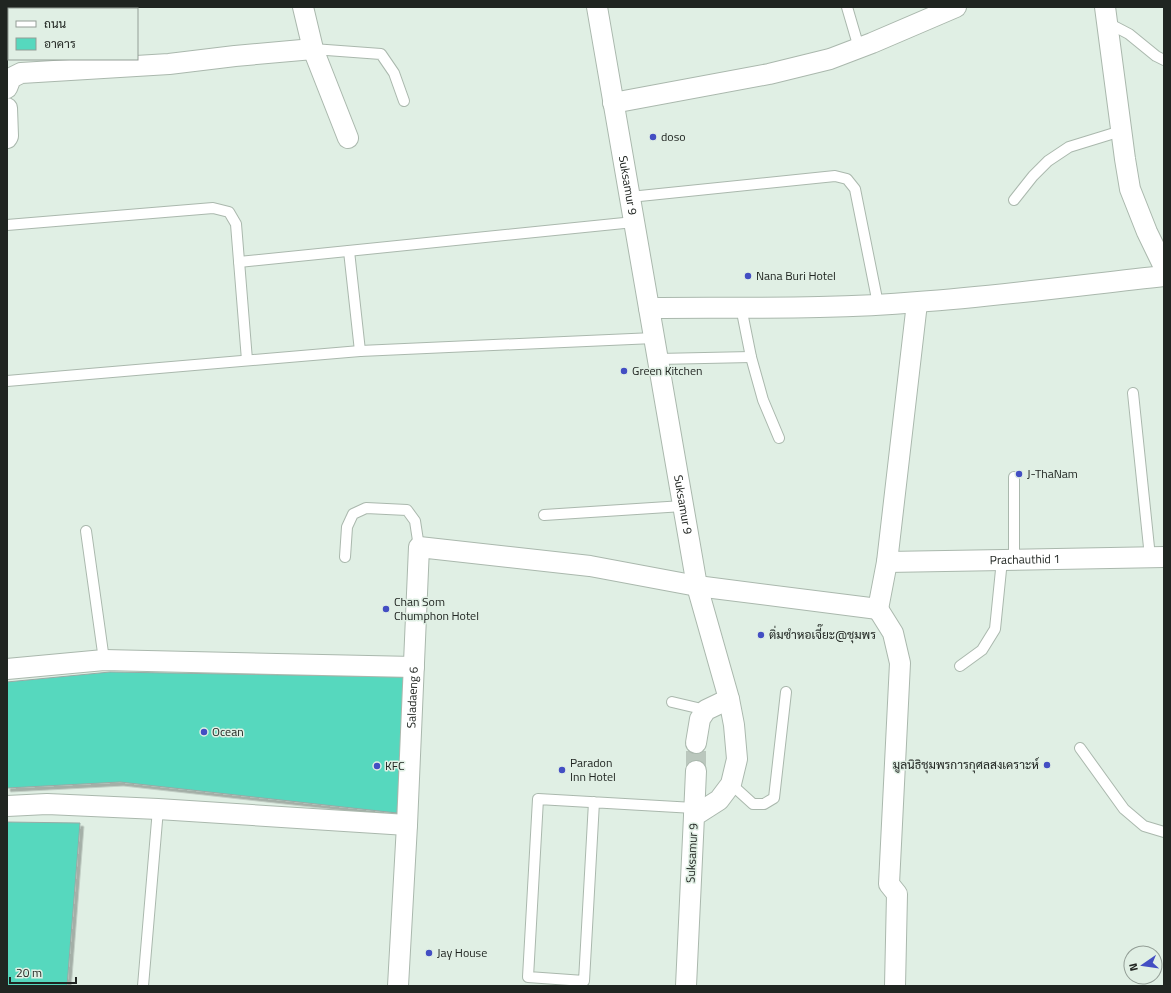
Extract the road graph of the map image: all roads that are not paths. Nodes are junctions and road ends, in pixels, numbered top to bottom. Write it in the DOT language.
graph roads {
  1 [pos="303,7"];
  2 [pos="597,7"];
  3 [pos="847,7"];
  4 [pos="956,7"];
  5 [pos="1107,15"];
  6 [pos="859,48"];
  7 [pos="313,49"];
  8 [pos="1164,60"];
  9 [pos="7,88"];
  10 [pos="404,101"];
  11 [pos="613,103"];
  12 [pos="7,108"];
  13 [pos="1121,131"];
  14 [pos="7,138"];
  15 [pos="348,138"];
  16 [pos="630,197"];
  17 [pos="1014,200"];
  18 [pos="634,222"];
  19 [pos="7,225"];
  20 [pos="349,251"];
  21 [pos="240,262"];
  22 [pos="1164,268"];
  23 [pos="1164,276"];
  24 [pos="917,303"];
  25 [pos="878,304"];
  26 [pos="741,307"];
  27 [pos="649,308"];
  28 [pos="654,338"];
  29 [pos="360,351"];
  30 [pos="751,357"];
  31 [pos="658,359"];
  32 [pos="247,360"];
  33 [pos="7,381"];
  34 [pos="1133,393"];
  35 [pos="779,438"];
  36 [pos="1014,477"];
  37 [pos="683,506"];
  38 [pos="544,514"];
  39 [pos="86,531"];
  40 [pos="418,547"];
  41 [pos="345,557"];
  42 [pos="1157,557"];
  43 [pos="1008,560"];
  44 [pos="887,562"];
  45 [pos="697,586"];
  46 [pos="878,609"];
  47 [pos="104,660"];
  48 [pos="960,666"];
  49 [pos="414,668"];
  50 [pos="7,669"];
  51 [pos="786,692"];
  52 [pos="729,699"];
  53 [pos="672,702"];
  54 [pos="706,710"];
  55 [pos="696,743"];
  56 [pos="1080,748"];
  57 [pos="696,771"];
  58 [pos="731,784"];
  59 [pos="594,802"];
  60 [pos="7,806"];
  61 [pos="158,809"];
  62 [pos="694,812"];
  63 [pos="407,825"];
  64 [pos="1164,832"];
  65 [pos="559,983"];
  66 [pos="143,986"];
  67 [pos="398,986"];
  68 [pos="686,986"];
  69 [pos="895,986"];
  1 -- 7 [label="street"];
  2 -- 11 [label="street, Suksamur 9"];
  3 -- 6 [label="lane"];
  4 -- 6 [label="street"];
  5 -- 8 [label="lane"];
  5 -- 13 [label="street"];
  6 -- 11 [label="street"];
  7 -- 9 [label="street"];
  7 -- 10 [label="lane"];
  7 -- 15 [label="street"];
  11 -- 16 [label="street, Suksamur 9"];
  12 -- 14 [label="street"];
  13 -- 17 [label="lane"];
  13 -- 22 [label="street"];
  16 -- 18 [label="street, Suksamur 9"];
  16 -- 25 [label="lane"];
  18 -- 20 [label="lane"];
  18 -- 27 [label="street, Suksamur 9"];
  19 -- 21 [label="lane"];
  20 -- 21 [label="lane"];
  20 -- 29 [label="lane"];
  21 -- 32 [label="lane"];
  23 -- 24 [label="street"];
  24 -- 25 [label="street"];
  24 -- 44 [label="street"];
  25 -- 26 [label="street"];
  26 -- 27 [label="street"];
  26 -- 30 [label="lane"];
  27 -- 28 [label="street, Suksamur 9"];
  28 -- 29 [label="lane"];
  28 -- 31 [label="street, Suksamur 9"];
  29 -- 32 [label="lane"];
  30 -- 31 [label="lane"];
  30 -- 35 [label="lane"];
  31 -- 37 [label="street, Suksamur 9"];
  32 -- 33 [label="lane"];
  34 -- 42 [label="lane"];
  36 -- 43 [label="lane"];
  37 -- 38 [label="lane"];
  37 -- 45 [label="street, Suksamur 9"];
  39 -- 47 [label="lane"];
  40 -- 41 [label="lane, Saladaeng 6"];
  40 -- 45 [label="street"];
  40 -- 49 [label="street, Saladaeng 6"];
  42 -- 43 [label="street, Prachauthid 1"];
  43 -- 44 [label="street, Prachauthid 1"];
  43 -- 48 [label="lane"];
  44 -- 46 [label="street"];
  45 -- 46 [label="street"];
  45 -- 52 [label="street, Suksamur 9"];
  46 -- 69 [label="street"];
  47 -- 49 [label="street"];
  47 -- 50 [label="street"];
  49 -- 63 [label="street, Saladaeng 6"];
  51 -- 58 [label="lane"];
  52 -- 54 [label="street"];
  52 -- 58 [label="street, Suksamur 9"];
  53 -- 54 [label="lane"];
  54 -- 55 [label="street"];
  56 -- 64 [label="lane"];
  57 -- 62 [label="street"];
  58 -- 62 [label="street, Suksamur 9"];
  59 -- 62 [label="lane"];
  59 -- 65 [label="lane"];
  59 -- 65 [label="lane"];
  60 -- 61 [label="street"];
  61 -- 63 [label="street"];
  61 -- 66 [label="lane"];
  62 -- 68 [label="street, Suksamur 9"];
  63 -- 67 [label="street, Saladaeng 6"];
}
